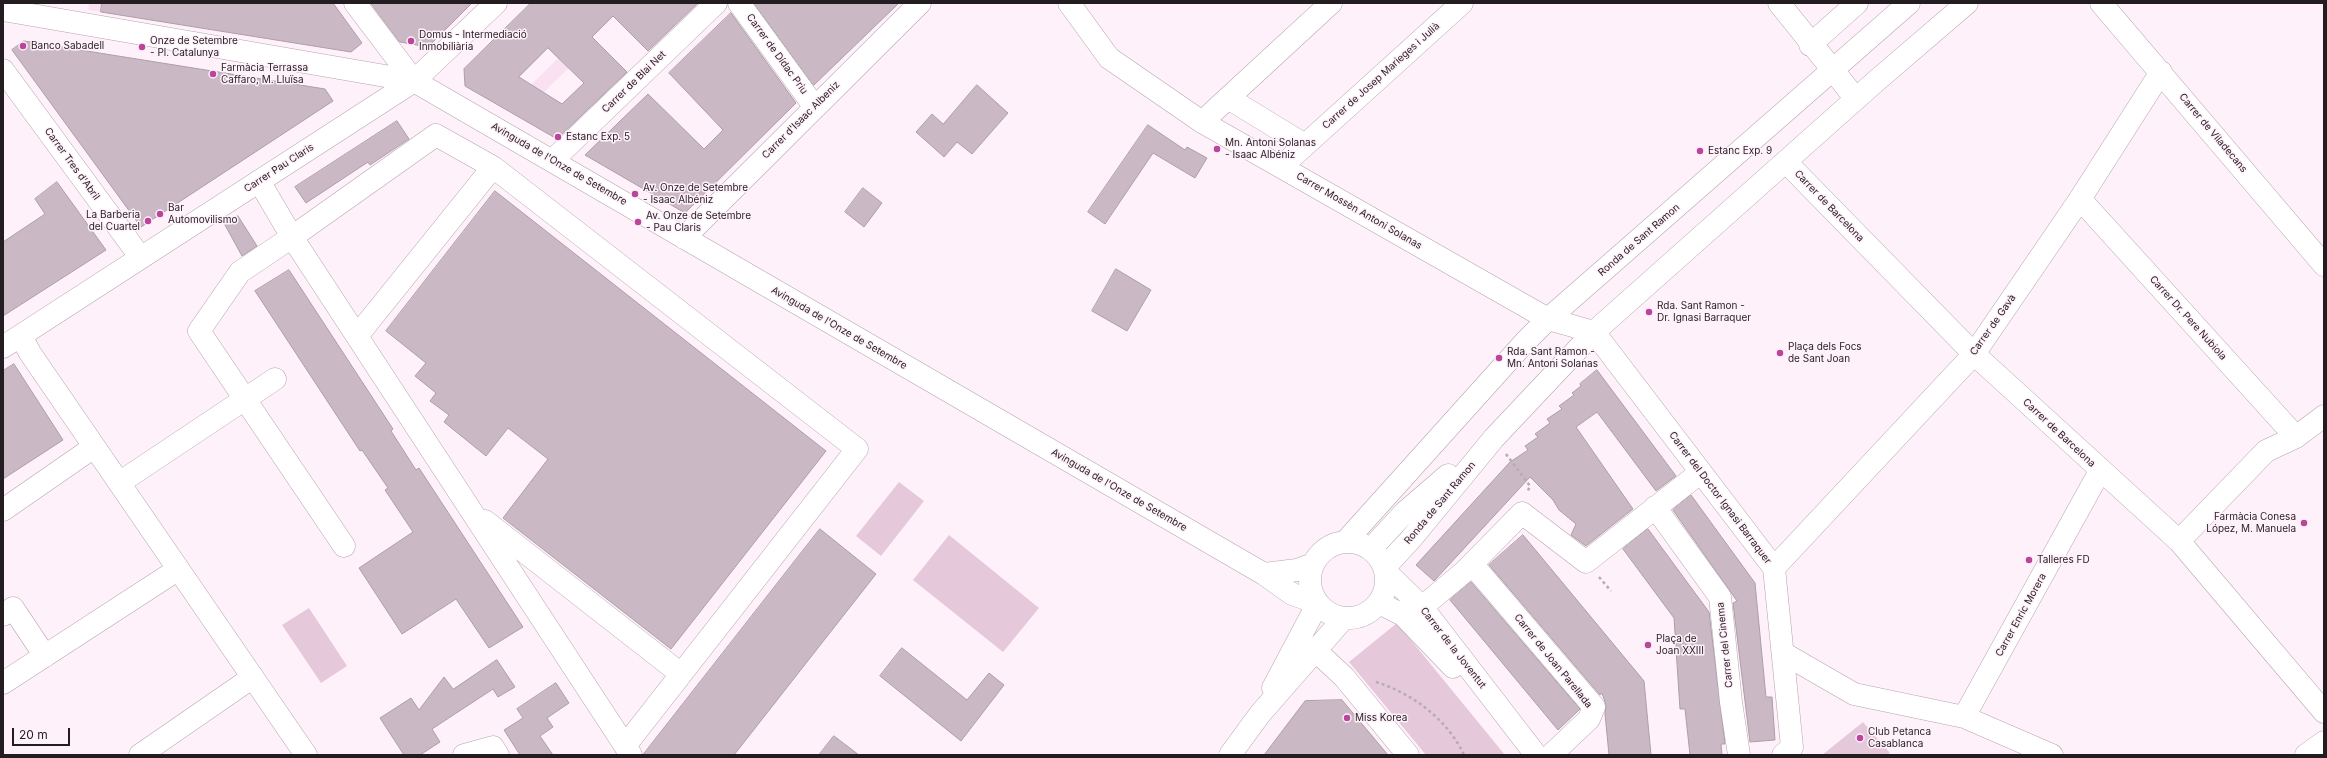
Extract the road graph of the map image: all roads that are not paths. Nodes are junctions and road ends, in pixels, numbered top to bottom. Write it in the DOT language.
graph roads {
  1 [pos="355,3"];
  2 [pos="496,3"];
  3 [pos="716,3"];
  4 [pos="739,3"];
  5 [pos="920,3"];
  6 [pos="1069,3"];
  7 [pos="1331,3"];
  8 [pos="1462,3"];
  9 [pos="1779,3"];
  10 [pos="1858,3"];
  11 [pos="1909,3"];
  12 [pos="1956,3"];
  13 [pos="1967,3"];
  14 [pos="2102,3"];
  15 [pos="3,10"];
  16 [pos="1940,25"];
  17 [pos="1810,45"];
  18 [pos="3,70"];
  19 [pos="1832,71"];
  20 [pos="2161,72"];
  21 [pos="414,81"];
  22 [pos="1228,98"];
  23 [pos="1856,99"];
  24 [pos="814,106"];
  25 [pos="1202,122"];
  26 [pos="1305,145"];
  27 [pos="553,160"];
  28 [pos="1786,162"];
  29 [pos="1282,166"];
  30 [pos="493,167"];
  31 [pos="259,181"];
  32 [pos="2080,199"];
  33 [pos="292,237"];
  34 [pos="684,238"];
  35 [pos="141,258"];
  36 [pos="2324,265"];
  37 [pos="1548,320"];
  38 [pos="1594,332"];
  39 [pos="357,336"];
  40 [pos="12,342"];
  41 [pos="1974,354"];
  42 [pos="275,380"];
  43 [pos="245,399"];
  44 [pos="2324,416"];
  45 [pos="2296,437"];
  46 [pos="1494,438"];
  47 [pos="94,447"];
  48 [pos="2100,471"];
  49 [pos="1701,472"];
  50 [pos="1444,478"];
  51 [pos="119,483"];
  52 [pos="1388,495"];
  53 [pos="1655,507"];
  54 [pos="3,510"];
  55 [pos="471,510"];
  56 [pos="2179,541"];
  57 [pos="1345,542"];
  58 [pos="344,546"];
  59 [pos="1371,549"];
  60 [pos="1313,564"];
  61 [pos="1472,564"];
  62 [pos="1774,568"];
  63 [pos="1385,569"];
  64 [pos="177,570"];
  65 [pos="1264,574"];
  66 [pos="1318,602"];
  67 [pos="1380,603"];
  68 [pos="1422,607"];
  69 [pos="3,615"];
  70 [pos="1344,618"];
  71 [pos="1316,651"];
  72 [pos="1783,653"];
  73 [pos="45,656"];
  74 [pos="681,674"];
  75 [pos="253,677"];
  76 [pos="3,683"];
  77 [pos="2324,712"];
  78 [pos="1260,714"];
  79 [pos="1964,717"];
  80 [pos="1515,729"];
  81 [pos="2324,742"];
  82 [pos="628,750"];
  83 [pos="2032,751"];
  84 [pos="1236,752"];
  85 [pos="140,755"];
  86 [pos="306,755"];
  87 [pos="464,755"];
  88 [pos="498,755"];
  89 [pos="1408,755"];
  90 [pos="1536,755"];
  91 [pos="1551,755"];
  92 [pos="1739,755"];
  93 [pos="1783,755"];
  94 [pos="2052,755"];
  95 [pos="2306,755"];
  1 -- 21 [label="street"];
  2 -- 21 [label="street, Carrer Pau Claris"];
  3 -- 27 [label="street, Carrer de Blai Net"];
  4 -- 24 [label="street, Carrer de Dídac Priu"];
  5 -- 24 [label="street, Carrer d'Isaac Albeniz"];
  6 -- 25 [label="street, Carrer Mossèn Antoni Solanas"];
  7 -- 22 [label="street"];
  8 -- 26 [label="street, Carrer de Josep Marieges i Julià"];
  9 -- 17 [label="street"];
  10 -- 17 [label="street"];
  11 -- 19 [label="street, Ronda de Sant Ramon"];
  12 -- 16 [label="street, Ronda de Sant Ramon"];
  13 -- 16 [label="street, Ronda de Sant Ramon"];
  14 -- 20 [label="street, Carrer de Viladecans"];
  15 -- 21 [label="street"];
  16 -- 23 [label="street, Ronda de Sant Ramon"];
  17 -- 19 [label="street"];
  18 -- 35 [label="street, Carrer Tres d'Abril"];
  19 -- 23 [label="street"];
  19 -- 37 [label="street, Ronda de Sant Ramon"];
  20 -- 32 [label="street, Carrer de Gavà"];
  20 -- 36 [label="street, Carrer de Viladecans"];
  21 -- 27 [label="street, Avinguda de l'Onze de Setembre"];
  21 -- 31 [label="street, Carrer Pau Claris"];
  22 -- 25 [label="street"];
  22 -- 26 [label="street"];
  23 -- 28 [label="street, Ronda de Sant Ramon"];
  24 -- 34 [label="street, Carrer d'Isaac Albeniz"];
  25 -- 29 [label="street, Carrer Mossèn Antoni Solanas"];
  26 -- 29 [label="street, Carrer de Josep Marieges i Julià"];
  27 -- 34 [label="street, Avinguda de l'Onze de Setembre"];
  28 -- 38 [label="street, Ronda de Sant Ramon"];
  28 -- 41 [label="street, Carrer de Barcelona"];
  29 -- 37 [label="street, Carrer Mossèn Antoni Solanas"];
  30 -- 33 [label="street"];
  30 -- 39 [label="street"];
  30 -- 74 [label="street"];
  31 -- 33 [label="street"];
  31 -- 35 [label="street, Carrer Pau Claris"];
  32 -- 41 [label="street, Carrer de Gavà"];
  32 -- 45 [label="street, Carrer Dr. Pere Nubiola"];
  33 -- 39 [label="street"];
  33 -- 43 [label="street"];
  34 -- 65 [label="street, Avinguda de l'Onze de Setembre"];
  35 -- 40 [label="street, Carrer Pau Claris"];
  37 -- 38 [label="street, Carrer Mossèn Antoni Solanas"];
  37 -- 52 [label="street, Ronda de Sant Ramon"];
  38 -- 46 [label="street, Ronda de Sant Ramon"];
  38 -- 49 [label="street, Carrer del Doctor Ignasi Barraquer"];
  39 -- 55 [label="street"];
  40 -- 47 [label="street"];
  41 -- 48 [label="street, Carrer de Barcelona"];
  41 -- 62 [label="street, Carrer de Gavà"];
  42 -- 43 [label="street"];
  43 -- 51 [label="street"];
  43 -- 58 [label="street"];
  44 -- 45 [label="street"];
  45 -- 56 [label="street"];
  46 -- 50 [label="street, Ronda de Sant Ramon"];
  46 -- 63 [label="street, Ronda de Sant Ramon"];
  47 -- 51 [label="street"];
  47 -- 54 [label="street"];
  48 -- 56 [label="street, Carrer de Barcelona"];
  48 -- 79 [label="street, Carrer Enric Morera"];
  49 -- 53 [label="street"];
  49 -- 62 [label="street, Carrer del Doctor Ignasi Barraquer"];
  50 -- 52 [label="street, Ronda de Sant Ramon"];
  50 -- 59 [label="street, Ronda de Sant Ramon"];
  51 -- 64 [label="street"];
  52 -- 57 [label="street, Ronda de Sant Ramon"];
  53 -- 61 [label="street"];
  53 -- 92 [label="street, Carrer del Cinema"];
  55 -- 74 [label="street"];
  55 -- 82 [label="street"];
  56 -- 77 [label="street, Carrer de Barcelona"];
  57 -- 59 [label="street"];
  57 -- 60 [label="street, Ronda de Sant Ramon"];
  59 -- 63 [label="street"];
  60 -- 65 [label="street"];
  60 -- 66 [label="street"];
  61 -- 68 [label="street"];
  61 -- 91 [label="street, Carrer de Joan Parellada"];
  62 -- 72 [label="street, Carrer del Doctor Ignasi Barraquer"];
  63 -- 67 [label="street"];
  63 -- 68 [label="street, Carrer de la Joventut"];
  64 -- 73 [label="street"];
  64 -- 75 [label="street"];
  65 -- 66 [label="street, Avinguda de l'Onze de Setembre"];
  66 -- 70 [label="street"];
  66 -- 78 [label="street"];
  67 -- 70 [label="street"];
  67 -- 80 [label="street, Carrer de la Joventut"];
  68 -- 80 [label="street, Carrer de la Joventut"];
  69 -- 73 [label="street"];
  70 -- 71 [label="street"];
  71 -- 78 [label="street"];
  71 -- 89 [label="street"];
  72 -- 79 [label="street"];
  72 -- 93 [label="street, Carrer del Doctor Ignasi Barraquer"];
  73 -- 76 [label="street"];
  74 -- 82 [label="street"];
  75 -- 85 [label="street"];
  75 -- 86 [label="street"];
  78 -- 84 [label="street"];
  79 -- 83 [label="street"];
  80 -- 90 [label="street, Carrer de la Joventut"];
  81 -- 95 [label="street"];
  83 -- 94 [label="street"];
  87 -- 88 [label="street"];
}
